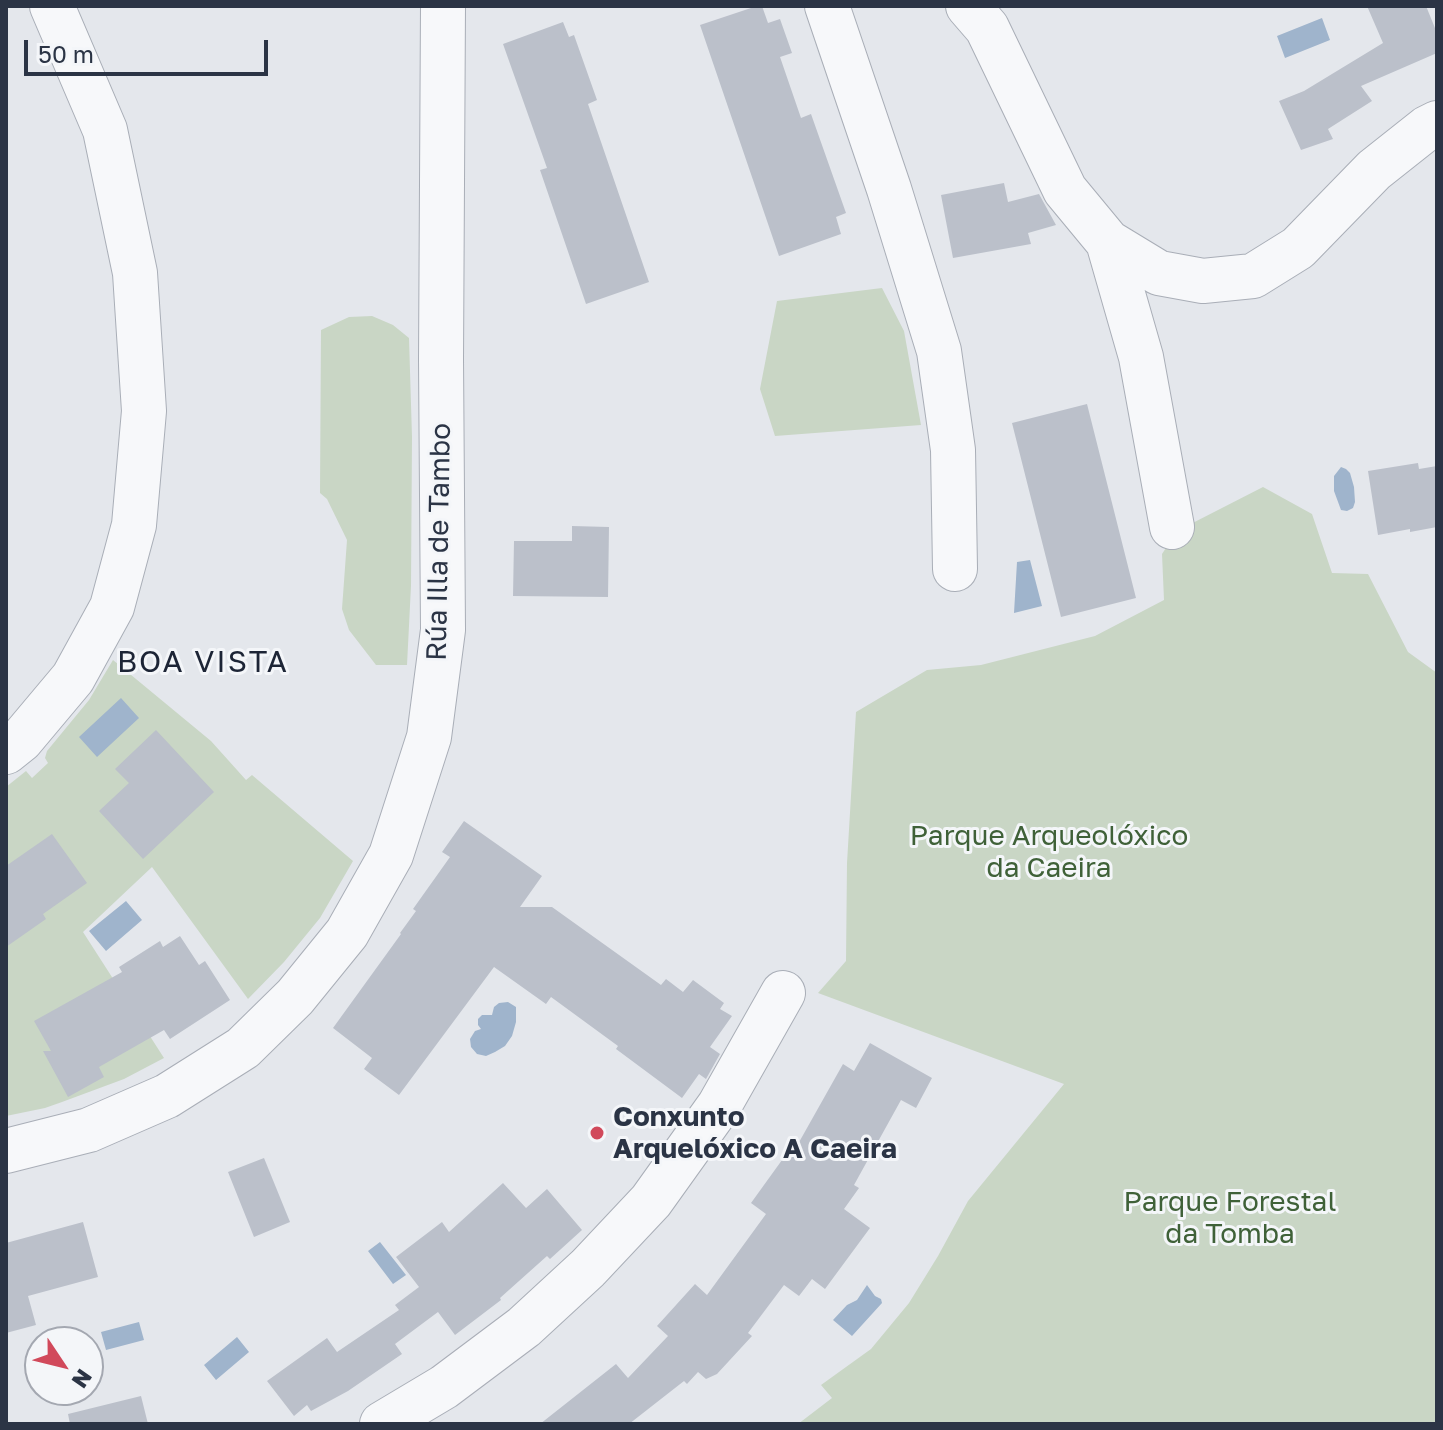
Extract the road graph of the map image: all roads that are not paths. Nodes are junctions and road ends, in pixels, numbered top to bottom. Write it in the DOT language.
graph roads {
  1 [pos="52,6"];
  2 [pos="443,6"];
  3 [pos="827,6"];
  4 [pos="968,6"];
  5 [pos="1437,123"];
  6 [pos="1108,242"];
  7 [pos="1172,527"];
  8 [pos="955,569"];
  9 [pos="6,752"];
  10 [pos="783,993"];
  11 [pos="6,1151"];
  12 [pos="382,1424"];
  1 -- 9 [label="street"];
  2 -- 11 [label="street, Rúa Illa de Tambo"];
  3 -- 8 [label="street"];
  4 -- 6 [label="street"];
  5 -- 6 [label="street"];
  6 -- 7 [label="street"];
  10 -- 12 [label="street"];
}
